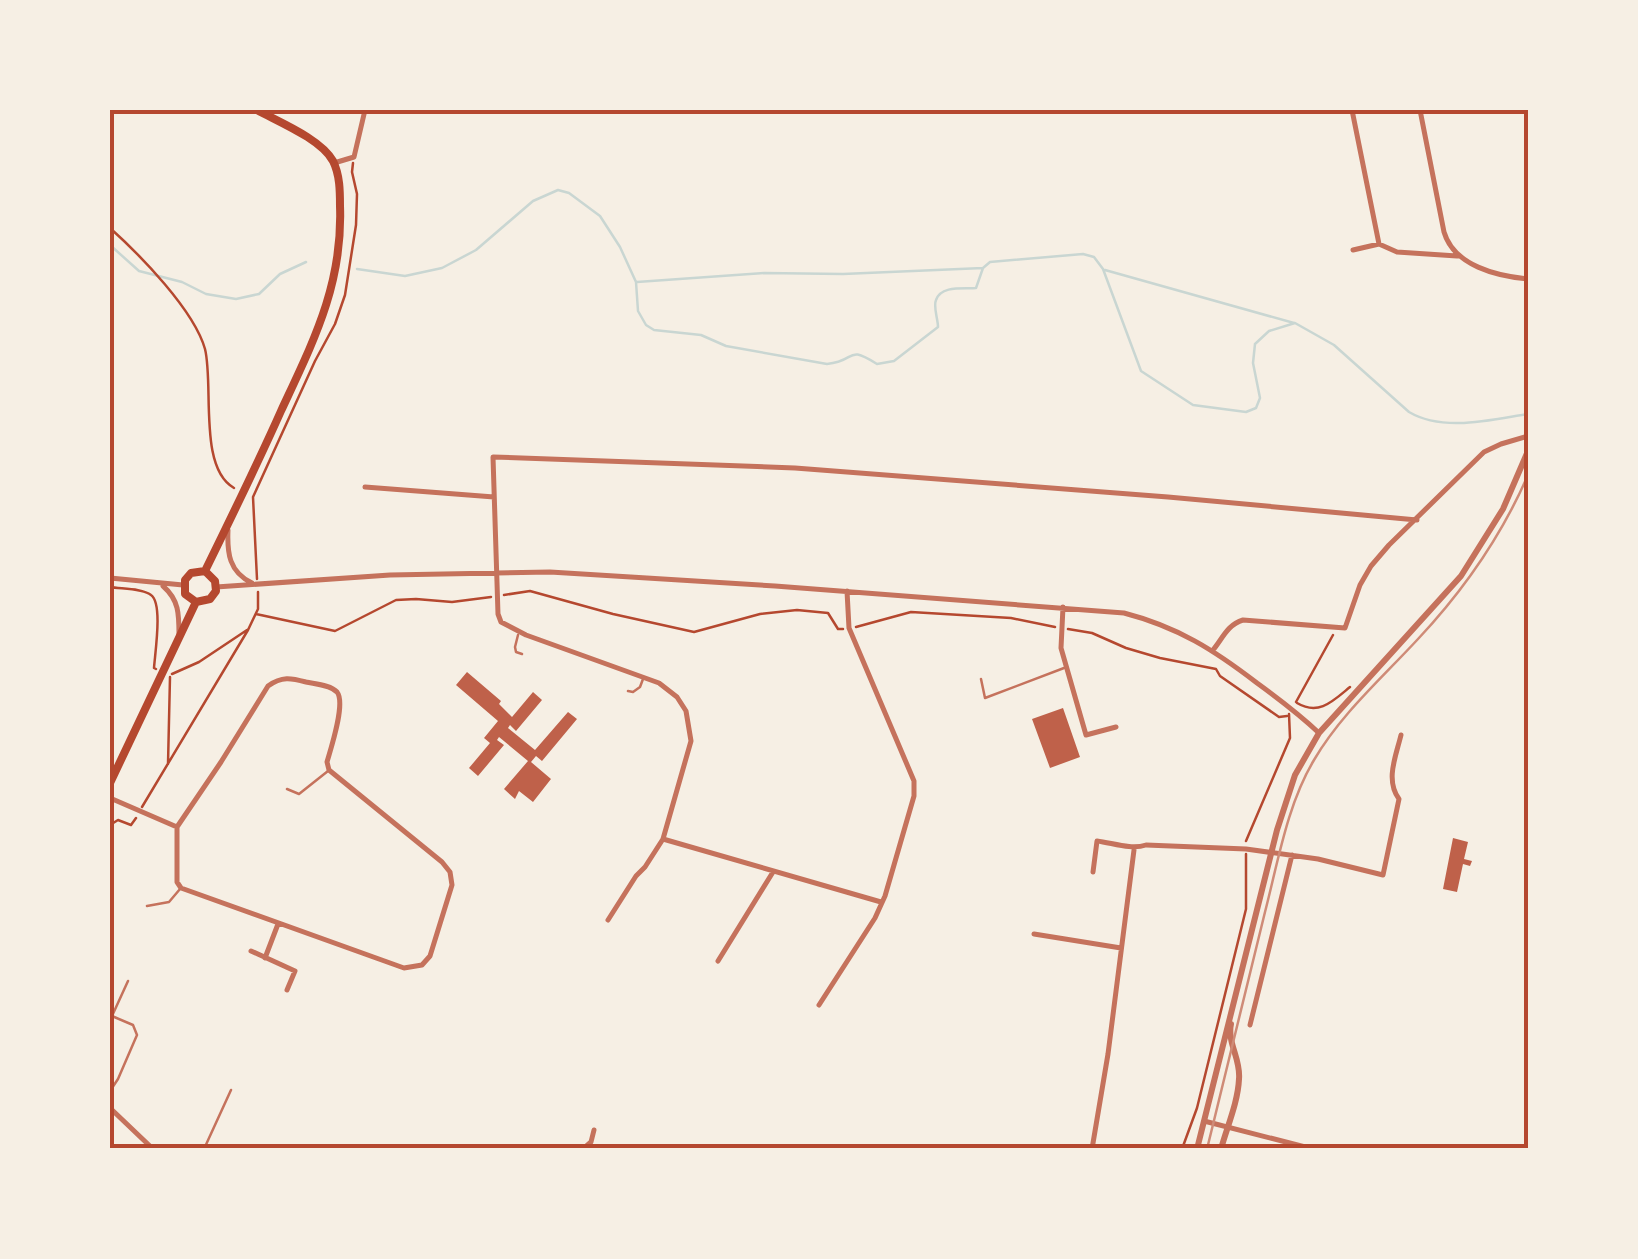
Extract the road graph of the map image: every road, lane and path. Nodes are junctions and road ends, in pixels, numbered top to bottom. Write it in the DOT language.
graph roads {
  1 [pos="257,110"];
  2 [pos="365,110"];
  3 [pos="1352,110"];
  4 [pos="1420,110"];
  5 [pos="354,157"];
  6 [pos="334,163"];
  7 [pos="110,228"];
  8 [pos="1379,244"];
  9 [pos="1353,250"];
  10 [pos="1460,256"];
  11 [pos="1528,279"];
  12 [pos="1528,436"];
  13 [pos="1528,451"];
  14 [pos="365,487"];
  15 [pos="236,490"];
  16 [pos="494,497"];
  17 [pos="1417,520"];
  18 [pos="228,523"];
  19 [pos="205,571"];
  20 [pos="498,572"];
  21 [pos="110,578"];
  22 [pos="161,584"];
  23 [pos="256,584"];
  24 [pos="184,585"];
  25 [pos="110,587"];
  26 [pos="216,587"];
  27 [pos="847,591"];
  28 [pos="498,596"];
  29 [pos="196,602"];
  30 [pos="1063,607"];
  31 [pos="256,614"];
  32 [pos="850,628"];
  33 [pos="1063,628"];
  34 [pos="1337,628"];
  35 [pos="248,630"];
  36 [pos="519,632"];
  37 [pos="179,637"];
  38 [pos="1213,650"];
  39 [pos="522,654"];
  40 [pos="1064,668"];
  41 [pos="166,674"];
  42 [pos="643,677"];
  43 [pos="982,679"];
  44 [pos="1353,685"];
  45 [pos="628,691"];
  46 [pos="1116,727"];
  47 [pos="1320,734"];
  48 [pos="1401,735"];
  49 [pos="168,765"];
  50 [pos="329,770"];
  51 [pos="110,784"];
  52 [pos="286,788"];
  53 [pos="110,798"];
  54 [pos="139,812"];
  55 [pos="110,825"];
  56 [pos="177,827"];
  57 [pos="662,839"];
  58 [pos="1134,849"];
  59 [pos="1246,849"];
  60 [pos="1272,853"];
  61 [pos="1292,855"];
  62 [pos="773,872"];
  63 [pos="1093,872"];
  64 [pos="181,888"];
  65 [pos="881,902"];
  66 [pos="147,906"];
  67 [pos="608,920"];
  68 [pos="278,924"];
  69 [pos="1034,934"];
  70 [pos="1121,948"];
  71 [pos="251,952"];
  72 [pos="266,958"];
  73 [pos="718,960"];
  74 [pos="128,981"];
  75 [pos="287,990"];
  76 [pos="1236,994"];
  77 [pos="819,1006"];
  78 [pos="111,1018"];
  79 [pos="1250,1025"];
  80 [pos="231,1090"];
  81 [pos="110,1091"];
  82 [pos="110,1108"];
  83 [pos="1204,1121"];
  84 [pos="1227,1127"];
  85 [pos="594,1130"];
  86 [pos="153,1149"];
  87 [pos="204,1149"];
  88 [pos="582,1149"];
  89 [pos="1092,1149"];
  90 [pos="1182,1149"];
  91 [pos="1197,1149"];
  92 [pos="1221,1149"];
  93 [pos="1313,1149"];
  1 -- 6 [label="main road"];
  2 -- 5 [label="street"];
  3 -- 8 [label="street"];
  4 -- 10 [label="street"];
  5 -- 6 [label="street"];
  5 -- 23 [label="path"];
  6 -- 18 [label="main road"];
  7 -- 15 [label="path"];
  8 -- 9 [label="street"];
  8 -- 10 [label="street"];
  10 -- 11 [label="street"];
  12 -- 17 [label="street"];
  13 -- 47 [label="street"];
  14 -- 16 [label="street"];
  16 -- 17 [label="street"];
  16 -- 20 [label="street"];
  17 -- 34 [label="street"];
  18 -- 19 [label="main road"];
  18 -- 23 [label="street"];
  19 -- 24 [label="main road"];
  19 -- 26 [label="main road"];
  20 -- 23 [label="street"];
  20 -- 27 [label="street"];
  20 -- 28 [label="street"];
  21 -- 22 [label="street"];
  22 -- 24 [label="street"];
  22 -- 37 [label="street"];
  23 -- 26 [label="street"];
  23 -- 31 [label="path"];
  24 -- 29 [label="main road"];
  25 -- 41 [label="path"];
  26 -- 29 [label="main road"];
  27 -- 30 [label="street"];
  27 -- 32 [label="street"];
  28 -- 31 [label="path"];
  28 -- 32 [label="path"];
  28 -- 36 [label="street"];
  29 -- 37 [label="main road"];
  30 -- 33 [label="street"];
  30 -- 38 [label="street"];
  31 -- 35 [label="path"];
  32 -- 33 [label="path"];
  32 -- 65 [label="street"];
  33 -- 40 [label="street"];
  33 -- 59 [label="path"];
  34 -- 38 [label="street"];
  34 -- 44 [label="path"];
  35 -- 41 [label="path"];
  35 -- 49 [label="path"];
  36 -- 39 [label="lane"];
  36 -- 42 [label="street"];
  37 -- 41 [label="main road"];
  38 -- 47 [label="street"];
  40 -- 43 [label="lane"];
  40 -- 46 [label="street"];
  41 -- 49 [label="path"];
  41 -- 51 [label="main road"];
  42 -- 45 [label="lane"];
  42 -- 57 [label="street"];
  47 -- 60 [label="street"];
  48 -- 61 [label="street"];
  49 -- 54 [label="path"];
  50 -- 52 [label="lane"];
  50 -- 56 [label="street"];
  50 -- 68 [label="street"];
  53 -- 54 [label="street"];
  54 -- 55 [label="path"];
  54 -- 56 [label="street"];
  56 -- 64 [label="street"];
  57 -- 62 [label="street"];
  57 -- 67 [label="street"];
  58 -- 59 [label="street"];
  58 -- 63 [label="street"];
  58 -- 70 [label="street"];
  59 -- 60 [label="street"];
  59 -- 90 [label="path"];
  60 -- 61 [label="street"];
  60 -- 76 [label="street"];
  61 -- 79 [label="street"];
  62 -- 65 [label="street"];
  62 -- 73 [label="street"];
  64 -- 66 [label="lane"];
  64 -- 68 [label="street"];
  65 -- 77 [label="street"];
  68 -- 72 [label="street"];
  69 -- 70 [label="street"];
  70 -- 89 [label="street"];
  71 -- 72 [label="street"];
  72 -- 75 [label="street"];
  74 -- 78 [label="lane"];
  76 -- 83 [label="street"];
  76 -- 84 [label="street"];
  78 -- 81 [label="lane"];
  80 -- 87 [label="lane"];
  82 -- 86 [label="street"];
  83 -- 84 [label="street"];
  83 -- 91 [label="street"];
  84 -- 92 [label="street"];
  84 -- 93 [label="street"];
  85 -- 88 [label="street"];
}
